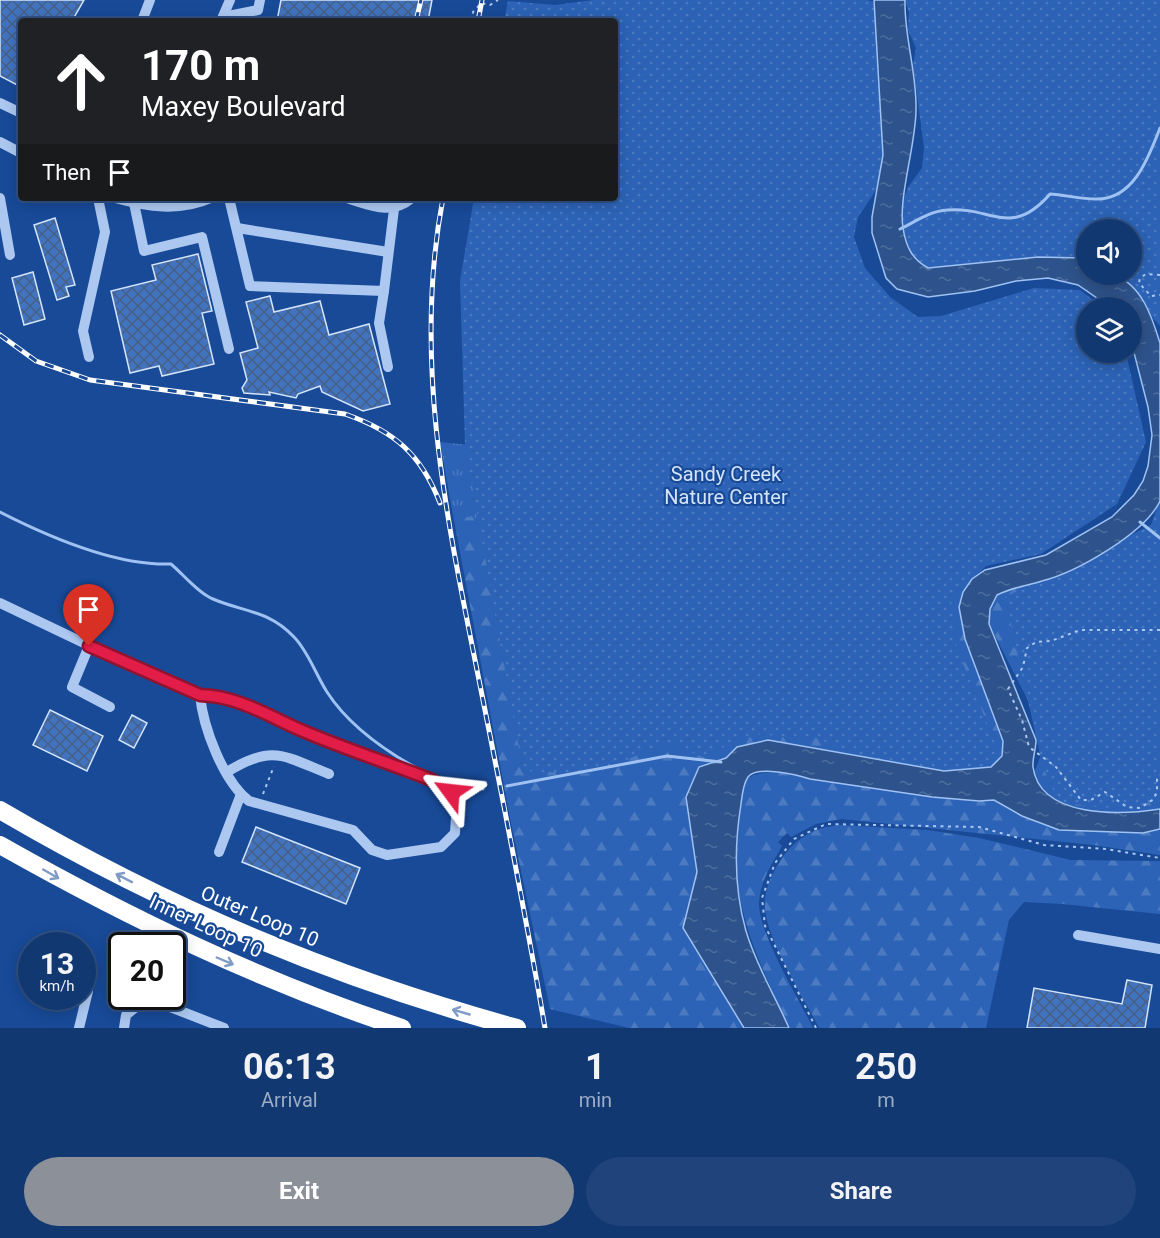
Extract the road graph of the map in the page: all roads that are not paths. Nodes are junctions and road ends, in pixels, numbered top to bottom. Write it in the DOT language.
graph roads {
  1 [pos="150,0"];
  2 [pos="230,0"];
  3 [pos="259,5"];
  4 [pos="143,18"];
  5 [pos="222,18"];
  6 [pos="225,18"];
  7 [pos="248,18"];
  8 [pos="0,103"];
  9 [pos="18,112"];
  10 [pos="0,142"];
  11 [pos="18,151"];
  12 [pos="0,198"];
  13 [pos="99,201"];
  14 [pos="128,201"];
  15 [pos="202,201"];
  16 [pos="230,201"];
  17 [pos="356,201"];
  18 [pos="407,201"];
  19 [pos="134,203"];
  20 [pos="394,208"];
  21 [pos="237,228"];
  22 [pos="388,252"];
  23 [pos="10,255"];
  24 [pos="384,291"];
  25 [pos="229,349"];
  26 [pos="89,357"];
  27 [pos="388,367"];
  28 [pos="0,603"];
  29 [pos="89,646"];
  30 [pos="200,695"];
  31 [pos="110,706"];
  32 [pos="227,772"];
  33 [pos="329,774"];
  34 [pos="241,794"];
  35 [pos="0,810"];
  36 [pos="0,845"];
  37 [pos="219,852"];
  38 [pos="1078,935"];
  39 [pos="1160,949"];
  40 [pos="83,1010"];
  41 [pos="78,1028"];
  42 [pos="124,1028"];
  43 [pos="224,1028"];
  44 [pos="402,1028"];
  45 [pos="517,1028"];
  1 -- 4 [label="street"];
  2 -- 5 [label="street"];
  3 -- 6 [label="street"];
  3 -- 7 [label="street"];
  8 -- 9 [label="street"];
  10 -- 11 [label="street"];
  12 -- 23 [label="street"];
  13 -- 26 [label="street"];
  14 -- 19 [label="street"];
  15 -- 19 [label="street"];
  16 -- 21 [label="street"];
  17 -- 20 [label="street"];
  18 -- 20 [label="street"];
  19 -- 25 [label="street"];
  20 -- 22 [label="street"];
  21 -- 22 [label="street"];
  21 -- 24 [label="street"];
  22 -- 24 [label="street"];
  24 -- 27 [label="street"];
  28 -- 29 [label="street"];
  29 -- 30 [label="street"];
  29 -- 31 [label="street"];
  30 -- 32 [label="street"];
  30 -- 34 [label="street"];
  32 -- 33 [label="street"];
  32 -- 34 [label="street"];
  34 -- 37 [label="street"];
  45 -- 35 [label="highway, Outer Loop 10, one-way"];
  36 -- 44 [label="highway, Inner Loop 10, one-way"];
  38 -- 39 [label="street"];
  40 -- 41 [label="street"];
  42 -- 43 [label="street"];
}
